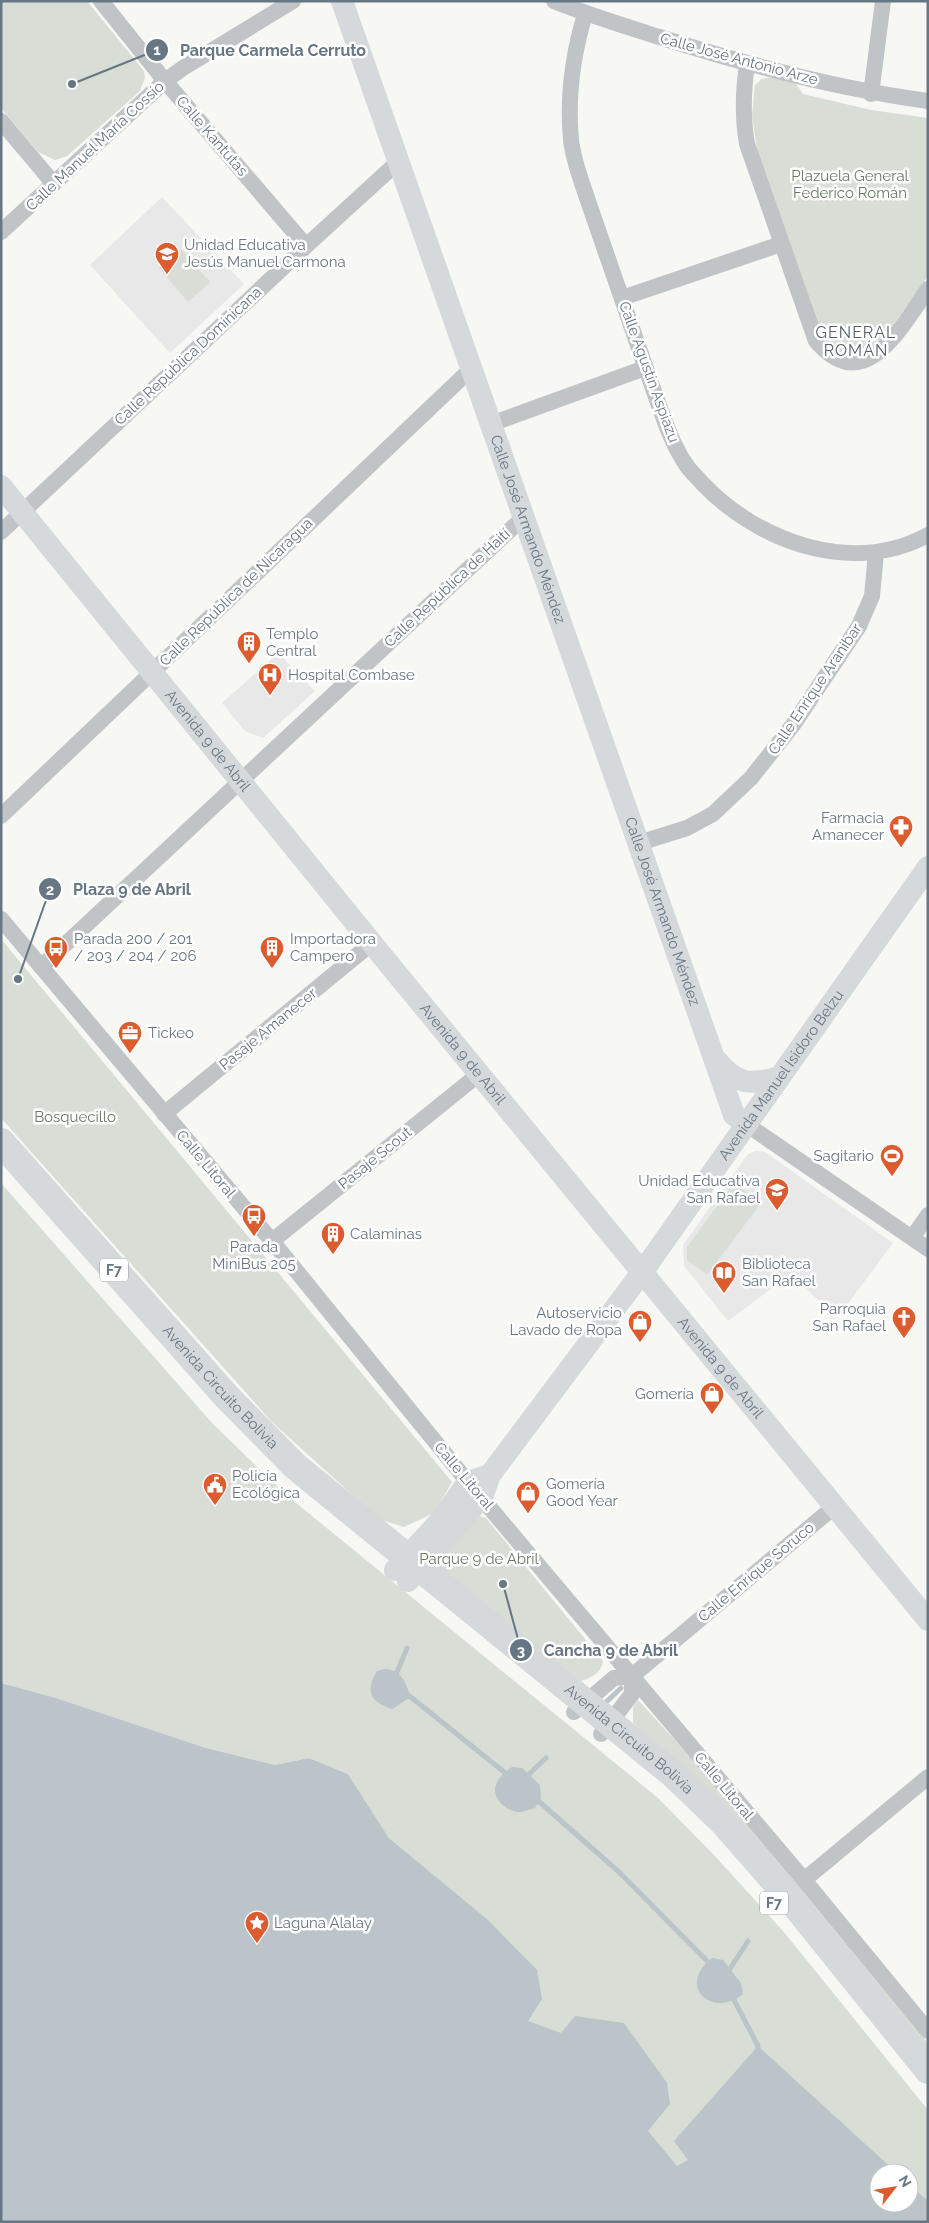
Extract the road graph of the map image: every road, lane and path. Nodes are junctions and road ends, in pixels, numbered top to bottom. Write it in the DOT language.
graph roads {
  1 [pos="101,1"];
  2 [pos="293,1"];
  3 [pos="342,1"];
  4 [pos="554,1"];
  5 [pos="883,1"];
  6 [pos="585,14"];
  7 [pos="747,64"];
  8 [pos="165,81"];
  9 [pos="871,94"];
  10 [pos="928,101"];
  11 [pos="1,121"];
  12 [pos="398,162"];
  13 [pos="54,184"];
  14 [pos="1,232"];
  15 [pos="781,244"];
  16 [pos="306,246"];
  17 [pos="928,290"];
  18 [pos="622,298"];
  19 [pos="645,368"];
  20 [pos="471,369"];
  21 [pos="490,424"];
  22 [pos="1,486"];
  23 [pos="22,512"];
  24 [pos="524,517"];
  25 [pos="1,532"];
  26 [pos="924,542"];
  27 [pos="876,553"];
  28 [pos="152,672"];
  29 [pos="240,781"];
  30 [pos="1,816"];
  31 [pos="638,843"];
  32 [pos="928,867"];
  33 [pos="1,919"];
  34 [pos="372,943"];
  35 [pos="41,967"];
  36 [pos="714,1057"];
  37 [pos="479,1074"];
  38 [pos="779,1077"];
  39 [pos="164,1114"];
  40 [pos="746,1124"];
  41 [pos="1,1142"];
  42 [pos="1,1168"];
  43 [pos="928,1215"];
  44 [pos="912,1238"];
  45 [pos="272,1242"];
  46 [pos="928,1250"];
  47 [pos="643,1271"];
  48 [pos="475,1490"];
  49 [pos="834,1507"];
  50 [pos="407,1569"];
  51 [pos="928,1620"];
  52 [pos="632,1676"];
  53 [pos="579,1707"];
  54 [pos="605,1728"];
  55 [pos="928,1777"];
  56 [pos="804,1880"];
  57 [pos="928,2031"];
  58 [pos="928,2070"];
  59 [pos="928,2090"];
  1 -- 8 [label="street, Calle Kantutas"];
  2 -- 8 [label="street, Calle Manuel María Cossío"];
  3 -- 12 [label="main road, Calle José Armando Méndez"];
  4 -- 6 [label="street, Calle José Antonio Arze"];
  5 -- 9 [label="street"];
  6 -- 7 [label="street, Calle José Antonio Arze"];
  6 -- 18 [label="street, Calle Agustín Aspiazu"];
  7 -- 9 [label="street, Calle José Antonio Arze"];
  7 -- 15 [label="street"];
  8 -- 13 [label="street, Calle Manuel María Cossío"];
  8 -- 16 [label="street, Calle Kantutas"];
  9 -- 10 [label="street, Calle José Antonio Arze"];
  11 -- 13 [label="street"];
  12 -- 16 [label="street, Calle República Dominicana"];
  12 -- 20 [label="main road, Calle José Armando Méndez"];
  13 -- 14 [label="street, Calle Manuel María Cossío"];
  15 -- 17 [label="street"];
  15 -- 18 [label="street"];
  16 -- 23 [label="street, Calle República Dominicana"];
  18 -- 19 [label="street, Calle Agustín Aspiazu"];
  19 -- 21 [label="street"];
  19 -- 27 [label="street, Calle Agustín Aspiazu"];
  20 -- 21 [label="main road, Calle José Armando Méndez"];
  20 -- 28 [label="street, Calle República de Nicaragua"];
  21 -- 24 [label="main road, Calle José Armando Méndez"];
  22 -- 23 [label="main road, Avenida 9 de Abril"];
  23 -- 25 [label="street, Calle República Dominicana"];
  23 -- 28 [label="main road, Avenida 9 de Abril"];
  24 -- 29 [label="street, Calle República de Haití"];
  24 -- 31 [label="main road, Calle José Armando Méndez"];
  26 -- 27 [label="street, Calle Agustín Aspiazu"];
  27 -- 31 [label="street, Calle Enrique Aranibar"];
  28 -- 29 [label="main road, Avenida 9 de Abril"];
  28 -- 30 [label="street, Calle República de Nicaragua"];
  29 -- 34 [label="main road, Avenida 9 de Abril"];
  29 -- 35 [label="street, Calle República de Haití"];
  31 -- 36 [label="main road, Calle José Armando Méndez"];
  32 -- 38 [label="main road, Avenida Manuel Isidoro Belzu"];
  33 -- 35 [label="street, Calle Litoral"];
  34 -- 37 [label="main road, Avenida 9 de Abril"];
  34 -- 39 [label="street, Pasaje Amanecer"];
  35 -- 39 [label="street, Calle Litoral"];
  36 -- 38 [label="main road, Calle José Armando Méndez"];
  36 -- 40 [label="main road, Calle José Armando Méndez"];
  37 -- 45 [label="street, Pasaje Scout"];
  37 -- 47 [label="main road, Avenida 9 de Abril"];
  38 -- 40 [label="main road, Avenida Manuel Isidoro Belzu"];
  39 -- 45 [label="street, Calle Litoral"];
  40 -- 44 [label="street"];
  40 -- 47 [label="main road, Avenida Manuel Isidoro Belzu"];
  41 -- 50 [label="highway, Avenida Circuito Bolivia / F7"];
  42 -- 50 [label="highway, Avenida Circuito Bolivia / F7"];
  43 -- 44 [label="street"];
  44 -- 46 [label="street"];
  45 -- 48 [label="street, Calle Litoral"];
  47 -- 48 [label="main road, Avenida Manuel Isidoro Belzu"];
  47 -- 49 [label="main road, Avenida 9 de Abril"];
  48 -- 50 [label="main road, Avenida Manuel Isidoro Belzu"];
  48 -- 52 [label="street, Calle Litoral"];
  49 -- 51 [label="main road, Avenida 9 de Abril"];
  49 -- 52 [label="street, Calle Enrique Soruco"];
  50 -- 53 [label="highway, Avenida Circuito Bolivia / F7"];
  52 -- 53 [label="street, Calle Enrique Soruco"];
  52 -- 54 [label="street"];
  52 -- 56 [label="street, Calle Litoral"];
  53 -- 54 [label="highway, Avenida Circuito Bolivia / F7"];
  54 -- 58 [label="highway, Avenida Circuito Bolivia / F7"];
  54 -- 59 [label="highway, Avenida Circuito Bolivia / F7"];
  55 -- 56 [label="street"];
  56 -- 57 [label="street, Calle Litoral"];
}
